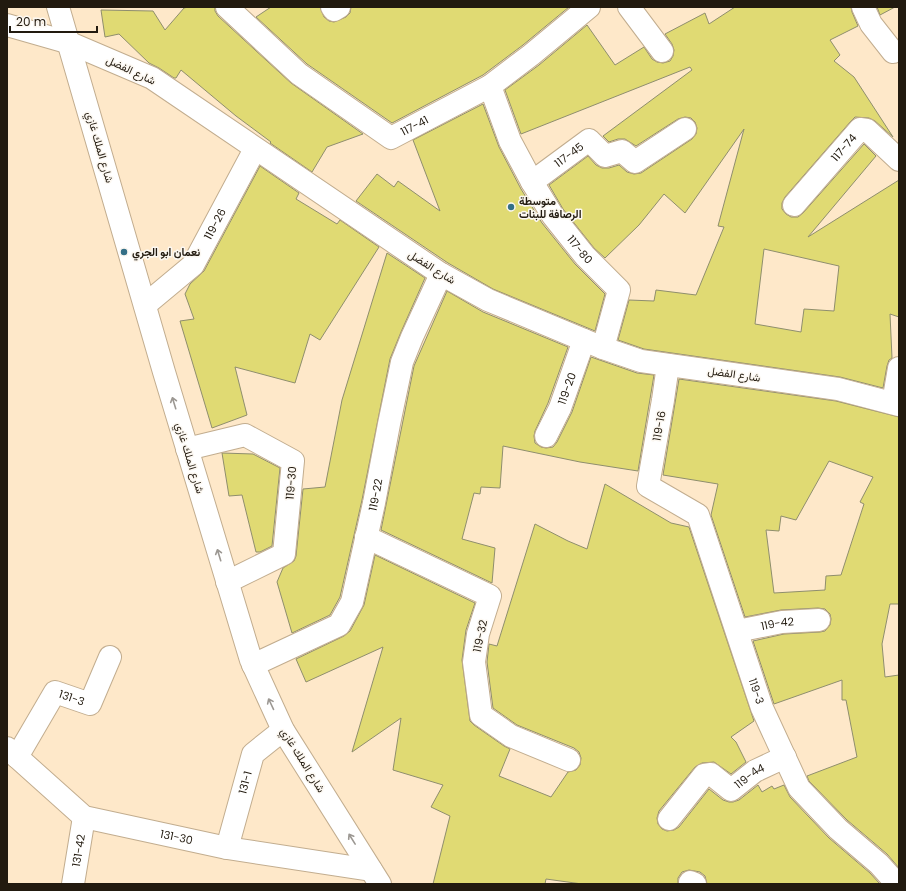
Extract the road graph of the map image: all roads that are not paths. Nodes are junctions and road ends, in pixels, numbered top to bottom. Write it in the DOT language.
graph roads {
  1 [pos="58,7"];
  2 [pos="228,7"];
  3 [pos="332,7"];
  4 [pos="339,7"];
  5 [pos="589,7"];
  6 [pos="629,7"];
  7 [pos="863,7"];
  8 [pos="9,31"];
  9 [pos="70,43"];
  10 [pos="662,51"];
  11 [pos="893,52"];
  12 [pos="490,86"];
  13 [pos="685,129"];
  14 [pos="255,149"];
  15 [pos="899,160"];
  16 [pos="532,182"];
  17 [pos="794,205"];
  18 [pos="441,274"];
  19 [pos="145,305"];
  20 [pos="594,344"];
  21 [pos="668,365"];
  22 [pos="899,368"];
  23 [pos="896,404"];
  24 [pos="546,436"];
  25 [pos="187,449"];
  26 [pos="648,486"];
  27 [pos="366,537"];
  28 [pos="227,582"];
  29 [pos="819,620"];
  30 [pos="737,631"];
  31 [pos="110,658"];
  32 [pos="253,665"];
  33 [pos="284,730"];
  34 [pos="12,752"];
  35 [pos="785,757"];
  36 [pos="569,760"];
  37 [pos="84,817"];
  38 [pos="669,819"];
  39 [pos="227,848"];
  40 [pos="376,877"];
  41 [pos="73,884"];
  42 [pos="896,884"];
  1 -- 9 [label="street, شارع الملك غازي"];
  2 -- 12 [label="street, 117-41"];
  3 -- 4 [label="street"];
  5 -- 12 [label="street, 117-41"];
  6 -- 10 [label="street"];
  7 -- 11 [label="street"];
  8 -- 9 [label="street, شارع الفضل"];
  9 -- 14 [label="street, شارع الفضل"];
  9 -- 19 [label="street, شارع الملك غازي"];
  12 -- 16 [label="street, 117-80"];
  13 -- 16 [label="street, 117-45"];
  14 -- 18 [label="street, شارع الفضل"];
  14 -- 19 [label="street, 119-26"];
  15 -- 17 [label="street, 117-74"];
  16 -- 20 [label="street, 117-80"];
  18 -- 20 [label="street, شارع الفضل"];
  18 -- 27 [label="street, 119-22"];
  25 -- 19 [label="street, شارع الملك غازي, one-way"];
  20 -- 21 [label="street, شارع الفضل"];
  20 -- 24 [label="street, 119-20"];
  21 -- 23 [label="street, شارع الفضل"];
  21 -- 26 [label="street, 119-16"];
  22 -- 23 [label="street"];
  28 -- 25 [label="street, شارع الملك غازي, one-way"];
  25 -- 28 [label="street, 119-30"];
  26 -- 30 [label="street, 119-3"];
  27 -- 32 [label="street, 119-22"];
  27 -- 36 [label="street, 119-32"];
  28 -- 32 [label="street, شارع الملك غازي"];
  29 -- 30 [label="street, 119-42"];
  30 -- 35 [label="street, 119-3"];
  31 -- 34 [label="street, 131-3"];
  33 -- 32 [label="street, شارع الملك غازي, one-way"];
  33 -- 39 [label="street, 131-1"];
  40 -- 33 [label="street, شارع الملك غازي, one-way"];
  34 -- 37 [label="street, 131-30"];
  35 -- 38 [label="street, 119-44"];
  35 -- 42 [label="street, 119-3"];
  37 -- 39 [label="street, 131-30"];
  37 -- 41 [label="street, 131-42"];
  39 -- 40 [label="street, 131-30"];
}
